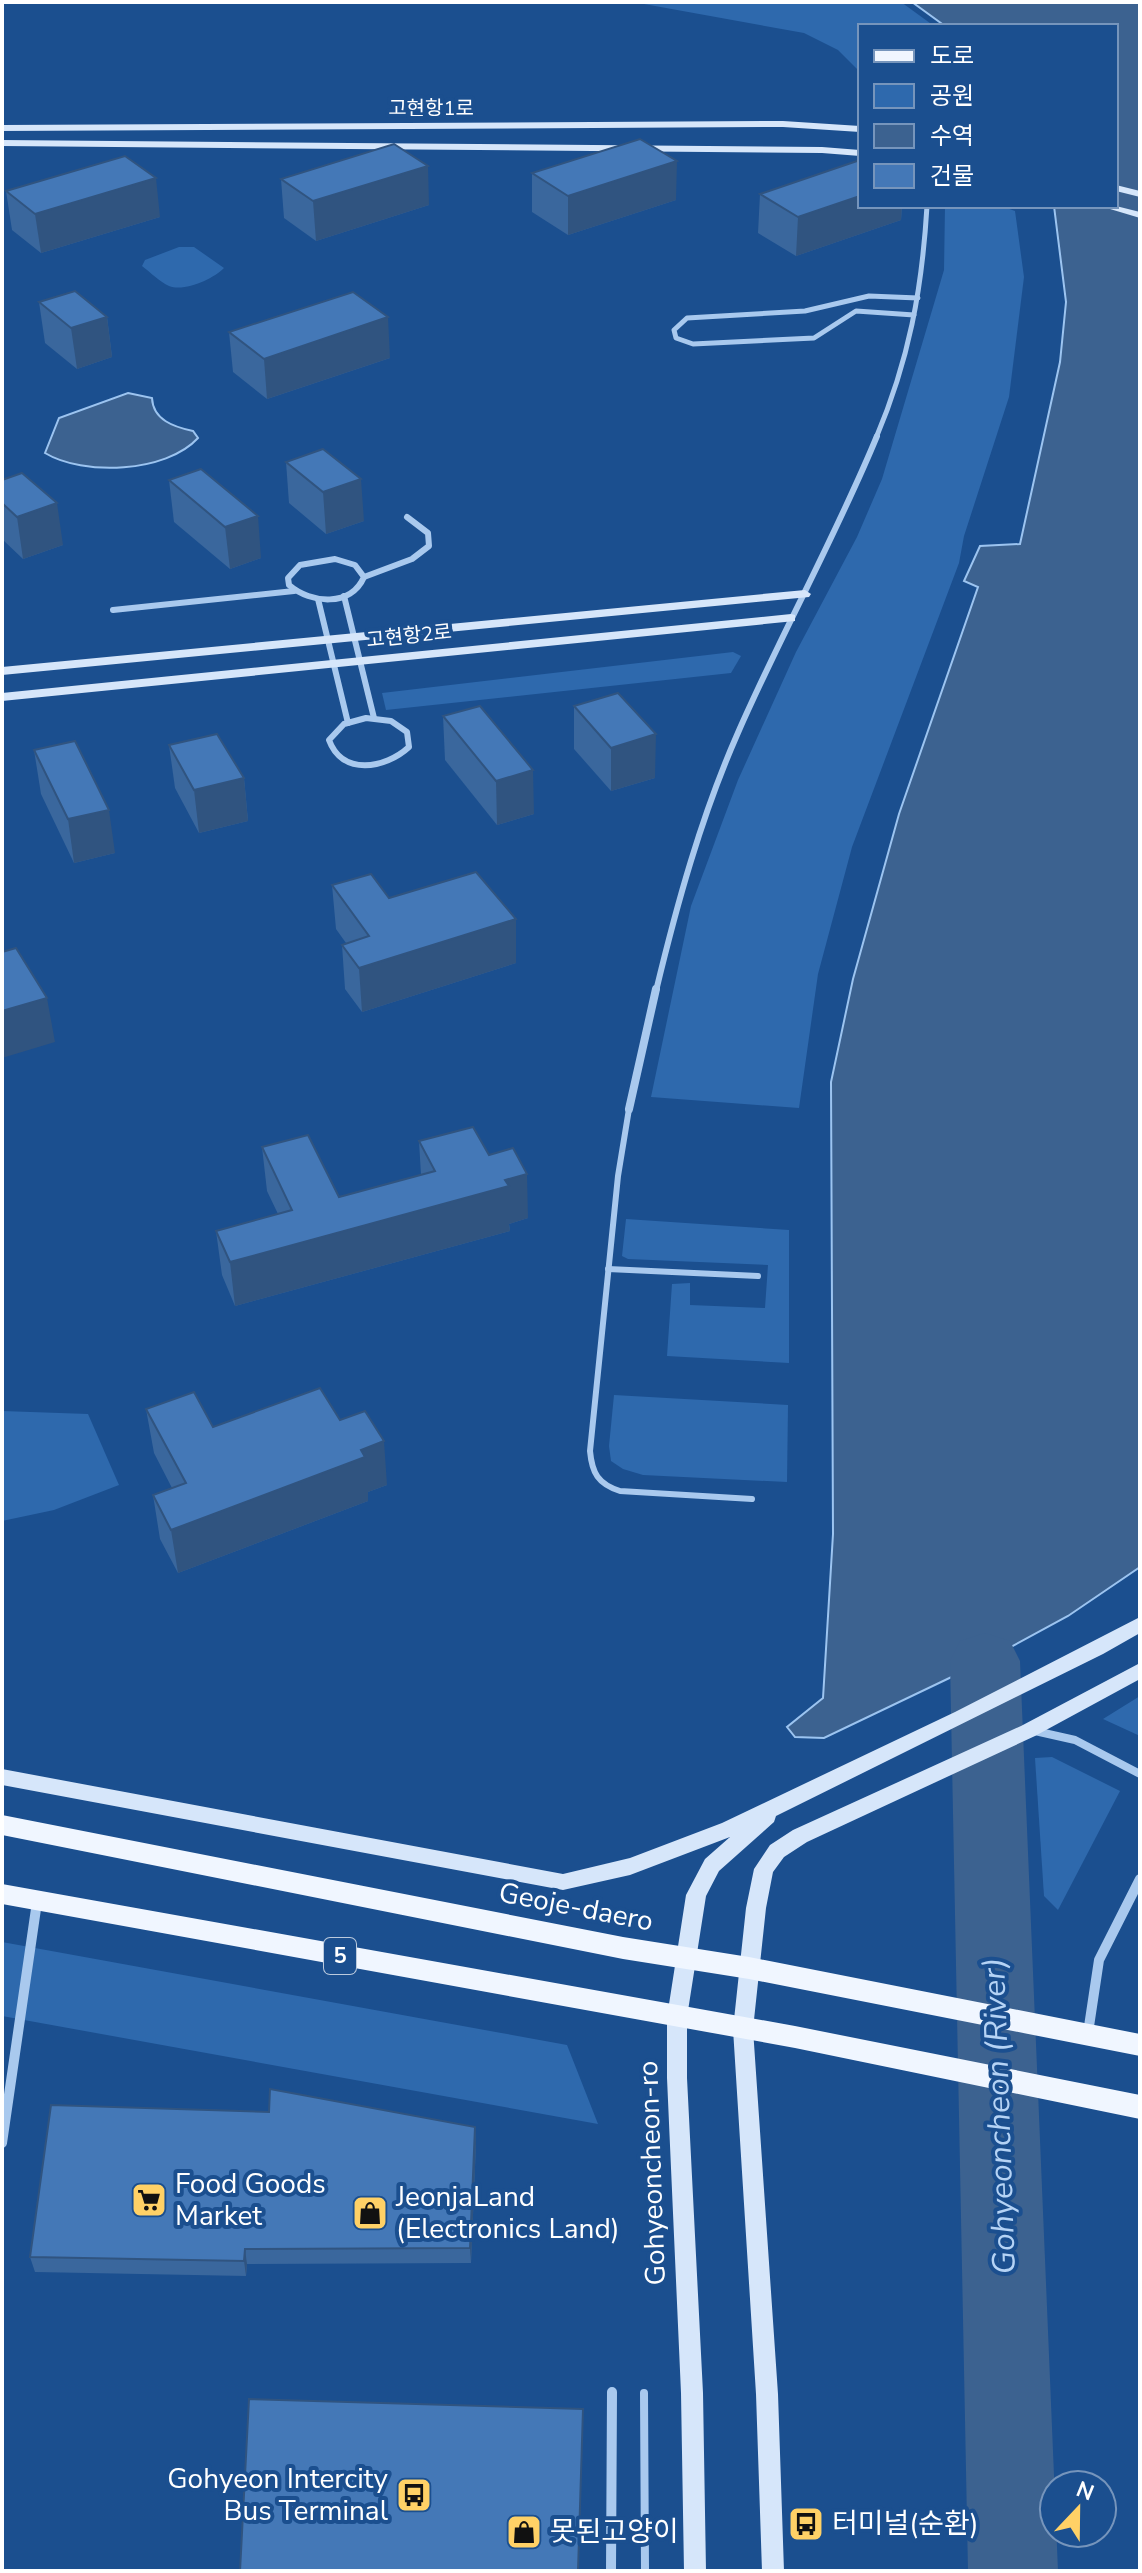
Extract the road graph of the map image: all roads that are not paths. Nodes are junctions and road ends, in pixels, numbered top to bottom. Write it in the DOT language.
graph roads {
  1 [pos="2,128"];
  2 [pos="858,129"];
  3 [pos="2,143"];
  4 [pos="858,153"];
  5 [pos="1118,188"];
  6 [pos="1140,194"];
  7 [pos="927,208"];
  8 [pos="1113,208"];
  9 [pos="1140,215"];
  10 [pos="918,298"];
  11 [pos="914,315"];
  12 [pos="407,517"];
  13 [pos="364,577"];
  14 [pos="294,591"];
  15 [pos="805,594"];
  16 [pos="344,596"];
  17 [pos="318,599"];
  18 [pos="113,610"];
  19 [pos="791,618"];
  20 [pos="353,635"];
  21 [pos="327,638"];
  22 [pos="361,660"];
  23 [pos="332,664"];
  24 [pos="2,671"];
  25 [pos="2,697"];
  26 [pos="374,718"];
  27 [pos="348,723"];
  28 [pos="629,1109"];
  29 [pos="608,1269"];
  30 [pos="758,1276"];
  31 [pos="752,1499"];
  32 [pos="1140,1624"];
  33 [pos="1140,1670"];
  34 [pos="1028,1731"];
  35 [pos="1140,1774"];
  36 [pos="2,1777"];
  37 [pos="777,1807"];
  38 [pos="2,1825"];
  39 [pos="1140,1879"];
  40 [pos="2,1894"];
  41 [pos="37,1900"];
  42 [pos="688,1957"];
  43 [pos="749,1968"];
  44 [pos="677,2017"];
  45 [pos="743,2029"];
  46 [pos="1088,2034"];
  47 [pos="1140,2045"];
  48 [pos="1140,2107"];
  49 [pos="2,2143"];
  50 [pos="612,2392"];
  51 [pos="644,2393"];
  52 [pos="611,2571"];
  53 [pos="645,2571"];
  54 [pos="695,2571"];
  55 [pos="773,2571"];
  1 -- 2 [label="street, 고현항1로"];
  3 -- 4 [label="street, 고현항1로"];
  5 -- 6 [label="street"];
  7 -- 10 [label="street"];
  8 -- 9 [label="street"];
  10 -- 11 [label="street"];
  10 -- 11 [label="street"];
  11 -- 15 [label="street"];
  12 -- 13 [label="street"];
  13 -- 14 [label="street"];
  13 -- 16 [label="street"];
  14 -- 17 [label="street"];
  14 -- 18 [label="street"];
  15 -- 19 [label="street"];
  15 -- 20 [label="street, 고현항2로"];
  16 -- 17 [label="street"];
  16 -- 20 [label="street"];
  17 -- 21 [label="street"];
  19 -- 22 [label="street, 고현항2로"];
  19 -- 28 [label="street"];
  20 -- 21 [label="street, 고현항2로"];
  20 -- 22 [label="street"];
  21 -- 23 [label="street"];
  21 -- 24 [label="street, 고현항2로"];
  22 -- 23 [label="street, 고현항2로"];
  22 -- 26 [label="street"];
  23 -- 25 [label="street, 고현항2로"];
  23 -- 27 [label="street"];
  26 -- 27 [label="street"];
  26 -- 27 [label="street"];
  28 -- 29 [label="lane"];
  29 -- 30 [label="lane"];
  29 -- 31 [label="lane"];
  32 -- 37 [label="street"];
  33 -- 34 [label="street"];
  34 -- 35 [label="lane"];
  34 -- 43 [label="street"];
  36 -- 37 [label="street"];
  37 -- 42 [label="street, Gohyeoncheon-ro"];
  38 -- 42 [label="main road, Geoje-daero"];
  39 -- 46 [label="street"];
  40 -- 41 [label="main road, 5"];
  41 -- 44 [label="main road, 5"];
  41 -- 49 [label="street"];
  42 -- 43 [label="main road, Geoje-daero"];
  42 -- 44 [label="street, Gohyeoncheon-ro"];
  43 -- 45 [label="street"];
  43 -- 46 [label="main road, Geoje-daero"];
  44 -- 45 [label="main road, 5"];
  44 -- 54 [label="street, Gohyeoncheon-ro"];
  45 -- 48 [label="main road, 5"];
  45 -- 55 [label="street"];
  46 -- 47 [label="main road, Geoje-daero"];
  50 -- 52 [label="street"];
  51 -- 53 [label="lane"];
}
